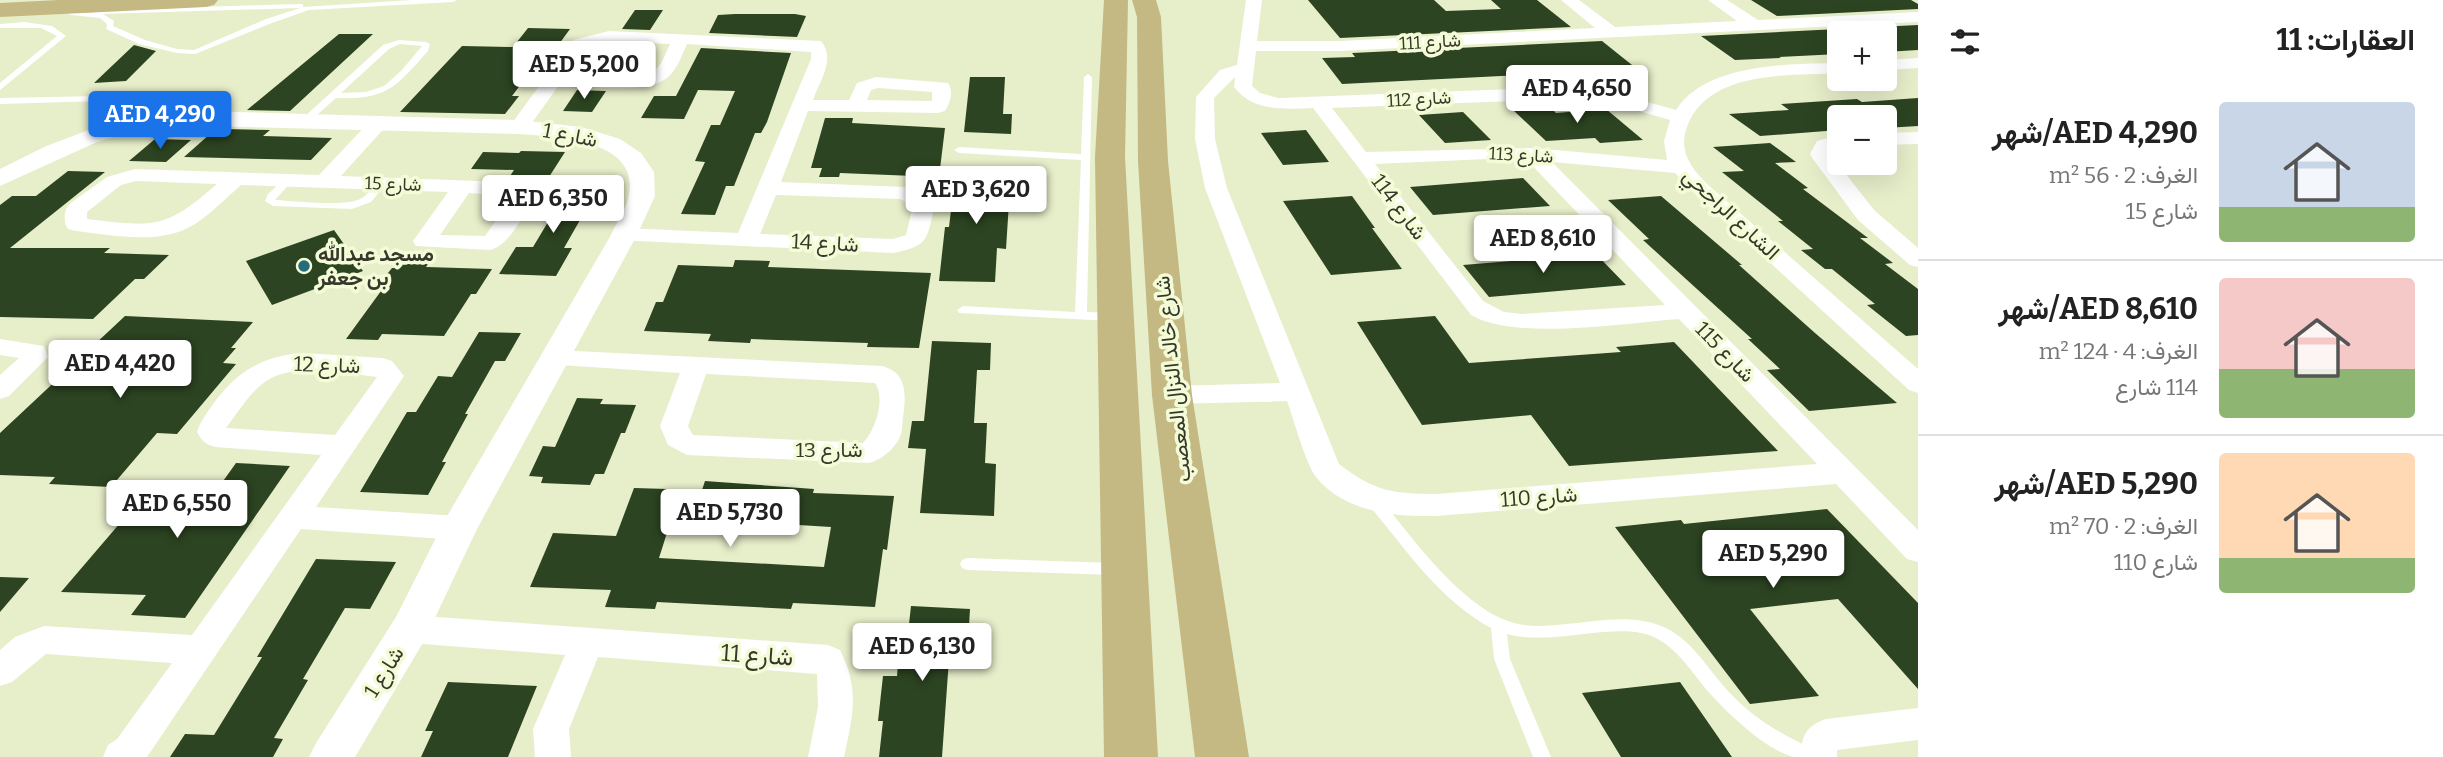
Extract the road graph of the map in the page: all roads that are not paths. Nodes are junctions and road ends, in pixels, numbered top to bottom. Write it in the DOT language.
graph roads {
  1 [pos="206,0"];
  2 [pos="453,0"];
  3 [pos="1255,0"];
  4 [pos="1569,0"];
  5 [pos="1716,0"];
  6 [pos="364,4"];
  7 [pos="1130,7"];
  8 [pos="0,10"];
  9 [pos="84,12"];
  10 [pos="1918,17"];
  11 [pos="1754,25"];
  12 [pos="0,26"];
  13 [pos="1613,34"];
  14 [pos="681,40"];
  15 [pos="1248,46"];
  16 [pos="1918,63"];
  17 [pos="1897,64"];
  18 [pos="1827,69"];
  19 [pos="1088,78"];
  20 [pos="1244,78"];
  21 [pos="555,79"];
  22 [pos="0,87"];
  23 [pos="334,95"];
  24 [pos="0,101"];
  25 [pos="1319,104"];
  26 [pos="800,105"];
  27 [pos="856,106"];
  28 [pos="1681,117"];
  29 [pos="146,120"];
  30 [pos="306,120"];
  31 [pos="379,123"];
  32 [pos="519,127"];
  33 [pos="1918,138"];
  34 [pos="1897,139"];
  35 [pos="1827,144"];
  36 [pos="959,150"];
  37 [pos="1533,154"];
  38 [pos="1086,157"];
  39 [pos="1362,158"];
  40 [pos="1827,164"];
  41 [pos="1680,167"];
  42 [pos="1835,175"];
  43 [pos="237,178"];
  44 [pos="0,179"];
  45 [pos="288,180"];
  46 [pos="324,181"];
  47 [pos="381,184"];
  48 [pos="463,187"];
  49 [pos="767,188"];
  50 [pos="624,235"];
  51 [pos="747,239"];
  52 [pos="1918,260"];
  53 [pos="963,310"];
  54 [pos="1685,311"];
  55 [pos="1099,316"];
  56 [pos="0,348"];
  57 [pos="1918,353"];
  58 [pos="1887,356"];
  59 [pos="554,358"];
  60 [pos="696,365"];
  61 [pos="1918,384"];
  62 [pos="0,390"];
  63 [pos="1296,392"];
  64 [pos="1172,395"];
  65 [pos="342,446"];
  66 [pos="1844,474"];
  67 [pos="1373,500"];
  68 [pos="293,517"];
  69 [pos="460,528"];
  70 [pos="1918,550"];
  71 [pos="967,564"];
  72 [pos="1126,569"];
  73 [pos="1498,624"];
  74 [pos="410,629"];
  75 [pos="587,643"];
  76 [pos="200,650"];
  77 [pos="0,671"];
  78 [pos="1128,679"];
  79 [pos="1918,724"];
  80 [pos="121,757"];
  81 [pos="331,757"];
  82 [pos="553,757"];
  83 [pos="827,757"];
  84 [pos="1114,757"];
  85 [pos="1131,757"];
  86 [pos="1222,757"];
  87 [pos="1542,757"];
  88 [pos="1812,757"];
  89 [pos="1819,757"];
  1 -- 8 [label="main road"];
  2 -- 6 [label="lane"];
  3 -- 15 [label="street"];
  4 -- 13 [label="street"];
  5 -- 11 [label="street"];
  6 -- 9 [label="lane"];
  6 -- 9 [label="lane"];
  7 -- 55 [label="main road, شارع خالد النزال المعصب"];
  7 -- 64 [label="main road, شارع خالد النزال المعصب"];
  8 -- 9 [label="lane"];
  10 -- 11 [label="street, شارع 111"];
  11 -- 13 [label="street, شارع 111"];
  12 -- 22 [label="lane"];
  13 -- 15 [label="street, شارع 111"];
  14 -- 21 [label="street"];
  14 -- 21 [label="street"];
  14 -- 26 [label="street"];
  15 -- 20 [label="street"];
  16 -- 17 [label="street"];
  18 -- 28 [label="street"];
  19 -- 38 [label="lane"];
  20 -- 25 [label="street, شارع 112"];
  20 -- 63 [label="street, شارع 110"];
  21 -- 32 [label="street"];
  23 -- 23 [label="lane"];
  23 -- 30 [label="lane"];
  24 -- 29 [label="lane"];
  25 -- 28 [label="street, شارع 112"];
  25 -- 39 [label="street, 114 شارع"];
  26 -- 27 [label="street"];
  26 -- 49 [label="street"];
  28 -- 41 [label="street, الشارع الراجحي"];
  29 -- 30 [label="street, شارع 1"];
  29 -- 44 [label="street, شارع 1"];
  30 -- 31 [label="street, شارع 1"];
  31 -- 32 [label="street, شارع 1"];
  31 -- 46 [label="street, شارع 15"];
  32 -- 50 [label="street, شارع 1"];
  33 -- 34 [label="street"];
  35 -- 40 [label="street"];
  36 -- 38 [label="lane"];
  37 -- 39 [label="street, شارع 113"];
  37 -- 41 [label="street, شارع 113"];
  37 -- 54 [label="street, شارع 115"];
  38 -- 55 [label="lane"];
  39 -- 54 [label="street, 114 شارع"];
  41 -- 58 [label="street, الشارع الراجحي"];
  42 -- 52 [label="street"];
  43 -- 43 [label="street, شارع 15"];
  43 -- 45 [label="street, شارع 15"];
  45 -- 46 [label="street, شارع 15"];
  45 -- 47 [label="lane"];
  46 -- 47 [label="street, شارع 15"];
  47 -- 48 [label="street, شارع 15"];
  49 -- 51 [label="street"];
  49 -- 51 [label="street, شارع 14"];
  50 -- 51 [label="street, شارع 14"];
  50 -- 59 [label="street, شارع 1"];
  53 -- 55 [label="lane"];
  54 -- 66 [label="street, شارع 115"];
  55 -- 72 [label="main road, شارع خالد النزال المعصب"];
  56 -- 62 [label="street"];
  57 -- 58 [label="street"];
  58 -- 61 [label="street, الشارع الراجحي"];
  59 -- 60 [label="street, شارع 13"];
  59 -- 69 [label="street, شارع 1"];
  60 -- 60 [label="street, شارع 13"];
  63 -- 64 [label="street"];
  63 -- 67 [label="street, شارع 110"];
  64 -- 86 [label="main road, شارع خالد النزال المعصب"];
  65 -- 65 [label="street, شارع 12"];
  65 -- 68 [label="street, شارع 12"];
  66 -- 67 [label="street, شارع 110"];
  66 -- 70 [label="street, شارع 115"];
  67 -- 73 [label="lane"];
  68 -- 69 [label="street"];
  68 -- 76 [label="street, شارع 12"];
  69 -- 74 [label="street, شارع 1"];
  71 -- 72 [label="lane"];
  72 -- 78 [label="main road, شارع خالد النزال المعصب"];
  73 -- 87 [label="lane"];
  73 -- 88 [label="lane"];
  74 -- 75 [label="street, شارع 11"];
  74 -- 81 [label="street, شارع 1"];
  75 -- 82 [label="street"];
  75 -- 83 [label="street, شارع 11"];
  76 -- 77 [label="street"];
  76 -- 80 [label="street, شارع 12"];
  78 -- 84 [label="street"];
  78 -- 85 [label="main road, شارع خالد النزال المعصب"];
  79 -- 89 [label="street"];
}
